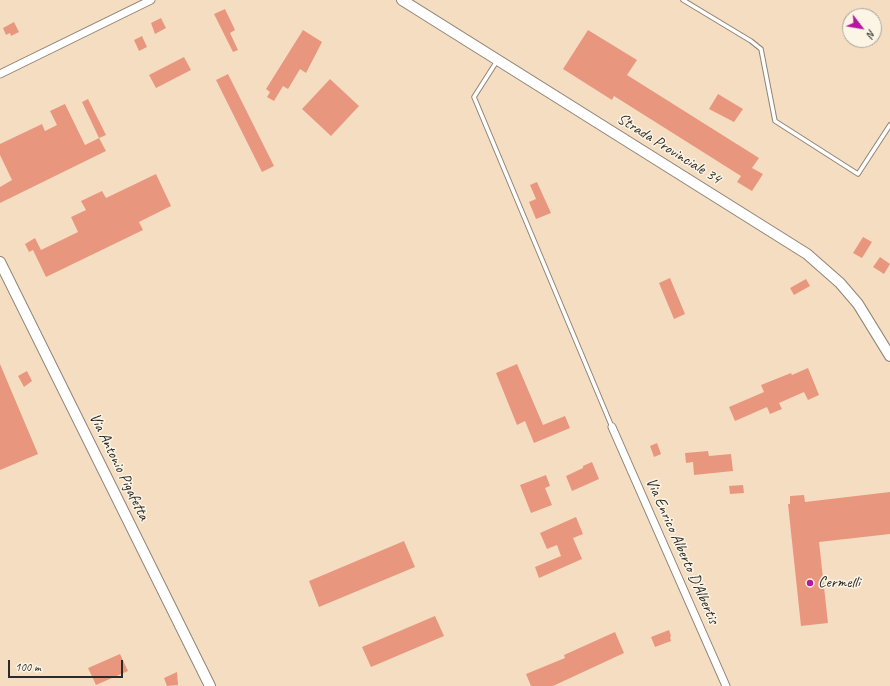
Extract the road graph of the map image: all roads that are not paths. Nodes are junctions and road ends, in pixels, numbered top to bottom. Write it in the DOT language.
graph roads {
  1 [pos="151,0"];
  2 [pos="402,0"];
  3 [pos="683,0"];
  4 [pos="498,60"];
  5 [pos="0,74"];
  6 [pos="890,125"];
  7 [pos="0,262"];
  8 [pos="890,356"];
  9 [pos="612,427"];
  10 [pos="210,686"];
  11 [pos="726,686"];
  1 -- 5 [label="street"];
  2 -- 4 [label="main road, Strada Provinciale 34"];
  3 -- 6 [label="lane"];
  4 -- 8 [label="main road, Strada Provinciale 34"];
  4 -- 9 [label="lane"];
  7 -- 10 [label="main road, Via Antonio Pigafetta"];
  9 -- 11 [label="street, Via Enrico Alberto D'Albertis"];
}
